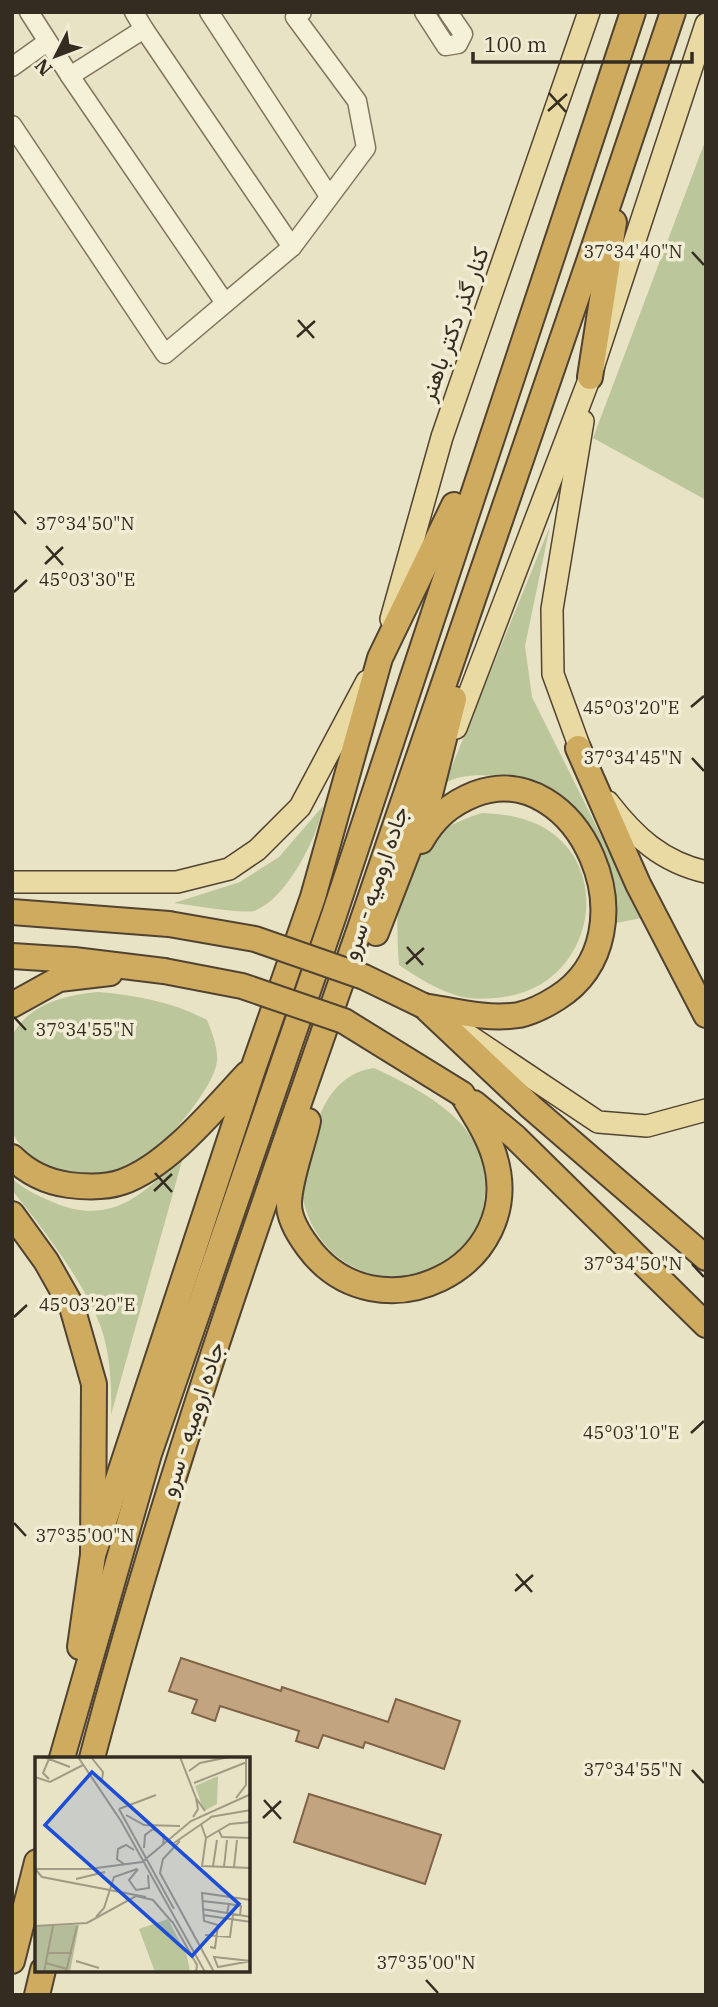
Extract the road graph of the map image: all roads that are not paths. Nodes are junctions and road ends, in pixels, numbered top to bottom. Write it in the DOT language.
graph roads {
  1 [pos="29,12"];
  2 [pos="134,12"];
  3 [pos="209,12"];
  4 [pos="302,12"];
  5 [pos="424,12"];
  6 [pos="448,12"];
  7 [pos="589,12"];
  8 [pos="633,12"];
  9 [pos="673,12"];
  10 [pos="706,24"];
  11 [pos="144,29"];
  12 [pos="47,43"];
  13 [pos="12,67"];
  14 [pos="70,76"];
  15 [pos="12,125"];
  16 [pos="623,163"];
  17 [pos="329,196"];
  18 [pos="292,247"];
  19 [pos="225,303"];
  20 [pos="590,377"];
  21 [pos="496,420"];
  22 [pos="493,539"];
  23 [pos="380,658"];
  24 [pos="578,748"];
  25 [pos="430,794"];
  26 [pos="706,872"];
  27 [pos="21,883"];
  28 [pos="390,893"];
  29 [pos="12,912"];
  30 [pos="12,956"];
  31 [pos="139,970"];
  32 [pos="12,1004"];
  33 [pos="424,1006"];
  34 [pos="706,1014"];
  35 [pos="253,1069"];
  36 [pos="462,1094"];
  37 [pos="706,1110"];
  38 [pos="308,1121"];
  39 [pos="12,1157"];
  40 [pos="12,1214"];
  41 [pos="245,1255"];
  42 [pos="706,1258"];
  43 [pos="706,1325"];
  44 [pos="93,1555"];
  45 [pos="70,1724"];
  46 [pos="62,1757"];
  47 [pos="93,1757"];
  48 [pos="35,1870"];
  49 [pos="12,1962"];
  50 [pos="43,1972"];
  51 [pos="37,1995"];
  1 -- 12 [label="street"];
  2 -- 11 [label="street"];
  3 -- 17 [label="street"];
  4 -- 17 [label="street"];
  5 -- 6 [label="street"];
  7 -- 23 [label="main road, کنار گذر دکتر باهنر"];
  8 -- 21 [label="highway, جاده ارومیه - سرو"];
  9 -- 16 [label="highway, جاده ارومیه - سرو"];
  10 -- 20 [label="main road"];
  11 -- 14 [label="street"];
  11 -- 18 [label="street"];
  12 -- 13 [label="street"];
  12 -- 14 [label="street"];
  14 -- 19 [label="street"];
  15 -- 19 [label="street"];
  16 -- 20 [label="highway"];
  16 -- 22 [label="highway, جاده ارومیه - سرو"];
  17 -- 18 [label="street"];
  18 -- 19 [label="street"];
  20 -- 24 [label="main road"];
  20 -- 25 [label="main road"];
  21 -- 23 [label="highway"];
  21 -- 45 [label="highway, جاده ارومیه - سرو"];
  22 -- 25 [label="highway"];
  22 -- 41 [label="highway, جاده ارومیه - سرو"];
  23 -- 27 [label="main road, کنار گذر دکتر باهنر"];
  23 -- 35 [label="highway"];
  24 -- 26 [label="main road"];
  24 -- 34 [label="highway"];
  25 -- 28 [label="highway"];
  28 -- 33 [label="highway"];
  28 -- 38 [label="highway"];
  29 -- 33 [label="highway, bridge"];
  30 -- 31 [label="highway"];
  31 -- 32 [label="highway"];
  31 -- 36 [label="highway, bridge"];
  33 -- 37 [label="main road"];
  33 -- 42 [label="highway"];
  35 -- 39 [label="highway"];
  35 -- 44 [label="highway"];
  36 -- 38 [label="highway"];
  36 -- 43 [label="highway"];
  38 -- 41 [label="highway"];
  40 -- 44 [label="highway"];
  41 -- 47 [label="highway, جاده ارومیه - سرو"];
  44 -- 45 [label="highway"];
  45 -- 46 [label="highway, جاده ارومیه - سرو"];
  48 -- 49 [label="highway"];
  50 -- 51 [label="highway"];
}
